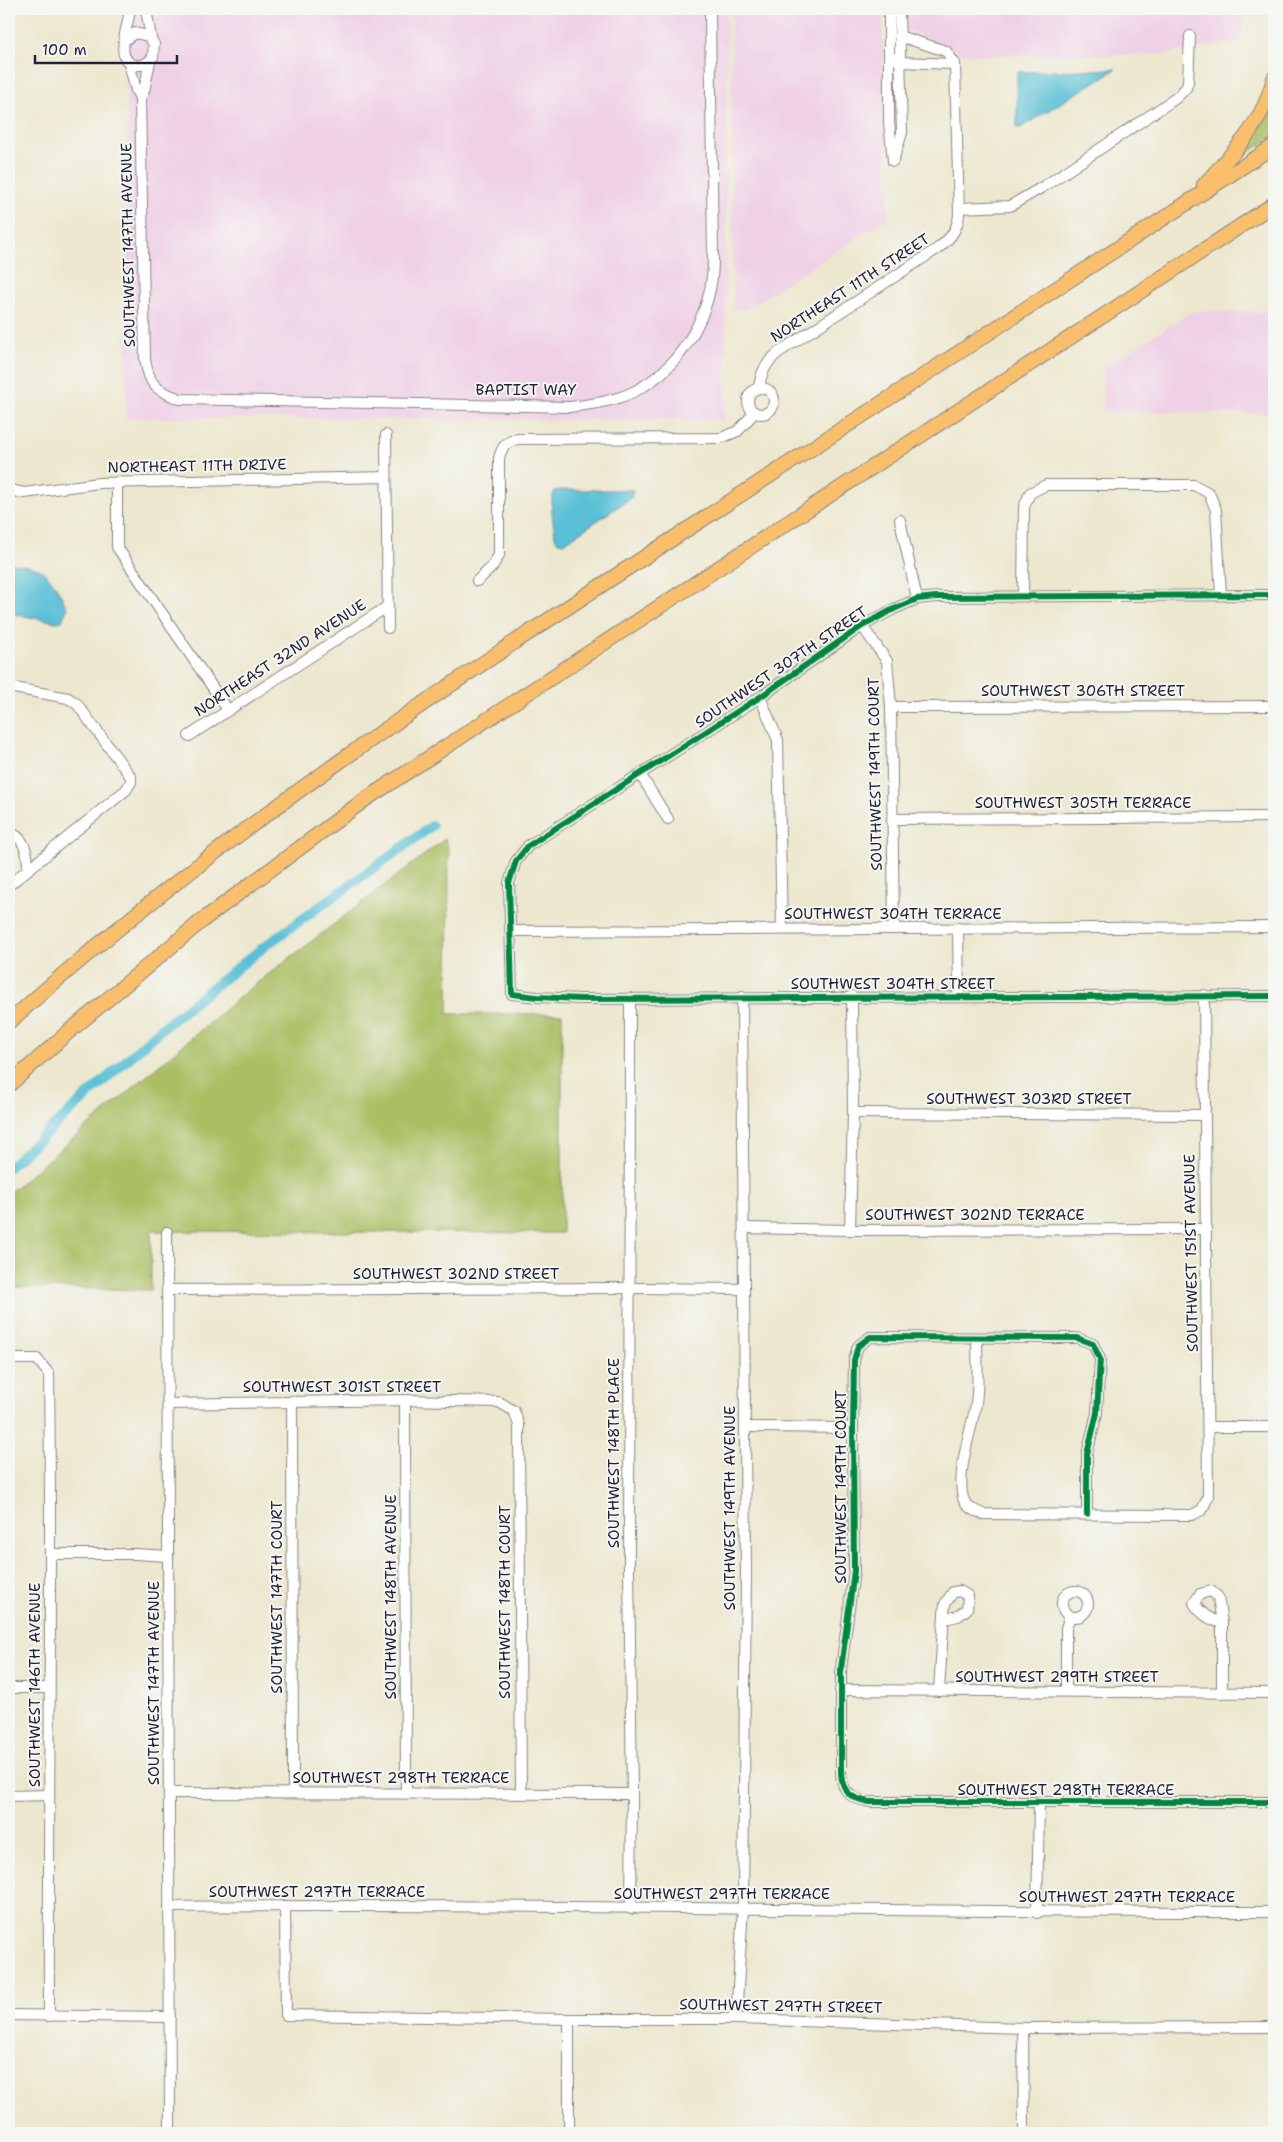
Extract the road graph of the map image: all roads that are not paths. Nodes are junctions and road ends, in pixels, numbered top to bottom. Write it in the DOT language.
graph roads {
  1 [pos="130,9"];
  2 [pos="146,9"];
  3 [pos="710,9"];
  4 [pos="889,9"];
  5 [pos="898,9"];
  6 [pos="899,36"];
  7 [pos="1190,36"];
  8 [pos="151,38"];
  9 [pos="125,40"];
  10 [pos="888,45"];
  11 [pos="935,46"];
  12 [pos="150,61"];
  13 [pos="900,62"];
  14 [pos="929,62"];
  15 [pos="129,63"];
  16 [pos="955,64"];
  17 [pos="1274,78"];
  18 [pos="140,98"];
  19 [pos="1274,146"];
  20 [pos="1193,200"];
  21 [pos="1274,204"];
  22 [pos="959,208"];
  23 [pos="156,387"];
  24 [pos="760,388"];
  25 [pos="755,412"];
  26 [pos="386,435"];
  27 [pos="386,477"];
  28 [pos="117,482"];
  29 [pos="9,490"];
  30 [pos="900,520"];
  31 [pos="477,580"];
  32 [pos="1274,594"];
  33 [pos="1221,595"];
  34 [pos="1023,596"];
  35 [pos="917,599"];
  36 [pos="388,606"];
  37 [pos="862,626"];
  38 [pos="388,628"];
  39 [pos="9,687"];
  40 [pos="760,697"];
  41 [pos="891,706"];
  42 [pos="1274,706"];
  43 [pos="228,710"];
  44 [pos="189,736"];
  45 [pos="640,774"];
  46 [pos="1274,817"];
  47 [pos="668,819"];
  48 [pos="892,819"];
  49 [pos="9,832"];
  50 [pos="28,868"];
  51 [pos="9,885"];
  52 [pos="1274,927"];
  53 [pos="958,928"];
  54 [pos="782,929"];
  55 [pos="894,929"];
  56 [pos="511,930"];
  57 [pos="1204,995"];
  58 [pos="852,996"];
  59 [pos="1274,996"];
  60 [pos="742,997"];
  61 [pos="959,997"];
  62 [pos="630,998"];
  63 [pos="9,1022"];
  64 [pos="9,1085"];
  65 [pos="853,1113"];
  66 [pos="1205,1115"];
  67 [pos="744,1228"];
  68 [pos="1206,1229"];
  69 [pos="850,1230"];
  70 [pos="167,1232"];
  71 [pos="630,1288"];
  72 [pos="744,1289"];
  73 [pos="168,1290"];
  74 [pos="978,1338"];
  75 [pos="9,1359"];
  76 [pos="405,1400"];
  77 [pos="292,1401"];
  78 [pos="168,1404"];
  79 [pos="514,1411"];
  80 [pos="746,1427"];
  81 [pos="1208,1427"];
  82 [pos="1274,1427"];
  83 [pos="853,1428"];
  84 [pos="1086,1514"];
  85 [pos="51,1554"];
  86 [pos="168,1556"];
  87 [pos="1070,1616"];
  88 [pos="944,1619"];
  89 [pos="1222,1623"];
  90 [pos="9,1688"];
  91 [pos="48,1688"];
  92 [pos="840,1690"];
  93 [pos="939,1691"];
  94 [pos="1066,1691"];
  95 [pos="1222,1693"];
  96 [pos="1274,1693"];
  97 [pos="293,1792"];
  98 [pos="169,1793"];
  99 [pos="406,1793"];
  100 [pos="521,1794"];
  101 [pos="632,1794"];
  102 [pos="49,1795"];
  103 [pos="9,1796"];
  104 [pos="858,1800"];
  105 [pos="1039,1802"];
  106 [pos="1274,1802"];
  107 [pos="286,1906"];
  108 [pos="170,1907"];
  109 [pos="743,1908"];
  110 [pos="631,1909"];
  111 [pos="1037,1912"];
  112 [pos="1274,1912"];
  113 [pos="9,2015"];
  114 [pos="49,2016"];
  115 [pos="170,2017"];
  116 [pos="569,2019"];
  117 [pos="736,2019"];
  118 [pos="1274,2027"];
  119 [pos="1023,2028"];
  120 [pos="170,2133"];
  121 [pos="569,2133"];
  122 [pos="1024,2133"];
  1 -- 9 [label="street"];
  2 -- 8 [label="street"];
  3 -- 23 [label="street, BAPTIST WAY"];
  4 -- 10 [label="street"];
  5 -- 6 [label="street"];
  6 -- 11 [label="street"];
  6 -- 13 [label="street"];
  7 -- 22 [label="street"];
  8 -- 9 [label="street"];
  8 -- 12 [label="street"];
  9 -- 15 [label="street"];
  10 -- 13 [label="street"];
  10 -- 13 [label="street"];
  11 -- 14 [label="street"];
  11 -- 16 [label="street"];
  12 -- 15 [label="street"];
  12 -- 18 [label="street, SOUTHWEST 147TH AVENUE"];
  13 -- 14 [label="street"];
  14 -- 16 [label="street"];
  15 -- 18 [label="street, SOUTHWEST 147TH AVENUE"];
  16 -- 22 [label="street, NORTHEAST 11TH STREET"];
  17 -- 20 [label="highway"];
  18 -- 23 [label="street, SOUTHWEST 147TH AVENUE"];
  19 -- 20 [label="highway"];
  20 -- 63 [label="highway"];
  21 -- 64 [label="highway"];
  22 -- 24 [label="street, NORTHEAST 11TH STREET"];
  24 -- 25 [label="street, NORTHEAST 11TH STREET"];
  24 -- 25 [label="street"];
  25 -- 31 [label="street"];
  26 -- 27 [label="street, NORTHEAST 32ND AVENUE"];
  27 -- 28 [label="street, NORTHEAST 11TH DRIVE"];
  27 -- 36 [label="street, NORTHEAST 32ND AVENUE"];
  28 -- 29 [label="street, NORTHEAST 11TH DRIVE"];
  28 -- 43 [label="street"];
  30 -- 35 [label="street"];
  32 -- 33 [label="street, SOUTHWEST 307TH STREET"];
  33 -- 34 [label="street, SOUTHWEST 307TH STREET"];
  33 -- 34 [label="street"];
  34 -- 35 [label="street, SOUTHWEST 307TH STREET"];
  35 -- 37 [label="street, SOUTHWEST 307TH STREET"];
  36 -- 38 [label="street, NORTHEAST 32ND AVENUE"];
  36 -- 43 [label="street, NORTHEAST 32ND AVENUE"];
  37 -- 40 [label="street, SOUTHWEST 307TH STREET"];
  37 -- 41 [label="street, SOUTHWEST 149TH COURT"];
  39 -- 50 [label="street"];
  40 -- 45 [label="street, SOUTHWEST 307TH STREET"];
  40 -- 54 [label="street"];
  41 -- 42 [label="street, SOUTHWEST 306TH STREET"];
  41 -- 48 [label="street, SOUTHWEST 149TH COURT"];
  43 -- 44 [label="street, NORTHEAST 32ND AVENUE"];
  45 -- 47 [label="street"];
  45 -- 56 [label="street, SOUTHWEST 307TH STREET"];
  46 -- 48 [label="street, SOUTHWEST 305TH TERRACE"];
  48 -- 55 [label="street, SOUTHWEST 149TH COURT"];
  49 -- 50 [label="street"];
  50 -- 51 [label="street"];
  52 -- 53 [label="street, SOUTHWEST 304TH TERRACE"];
  53 -- 55 [label="street, SOUTHWEST 304TH TERRACE"];
  53 -- 61 [label="street"];
  54 -- 55 [label="street, SOUTHWEST 304TH TERRACE"];
  54 -- 56 [label="street, SOUTHWEST 304TH TERRACE"];
  56 -- 62 [label="street, SOUTHWEST 304TH STREET"];
  57 -- 59 [label="street, SOUTHWEST 304TH STREET"];
  57 -- 61 [label="street, SOUTHWEST 304TH STREET"];
  57 -- 66 [label="street, SOUTHWEST 151ST AVENUE"];
  58 -- 60 [label="street, SOUTHWEST 304TH STREET"];
  58 -- 61 [label="street, SOUTHWEST 304TH STREET"];
  58 -- 65 [label="street"];
  60 -- 62 [label="street, SOUTHWEST 304TH STREET"];
  60 -- 67 [label="street, SOUTHWEST 149TH AVENUE"];
  62 -- 71 [label="street, SOUTHWEST 148TH PLACE"];
  65 -- 66 [label="street, SOUTHWEST 303RD STREET"];
  65 -- 69 [label="street"];
  66 -- 68 [label="street, SOUTHWEST 151ST AVENUE"];
  67 -- 69 [label="street, SOUTHWEST 302ND TERRACE"];
  67 -- 72 [label="street, SOUTHWEST 149TH AVENUE"];
  68 -- 69 [label="street, SOUTHWEST 302ND TERRACE"];
  68 -- 81 [label="street, SOUTHWEST 151ST AVENUE"];
  70 -- 73 [label="street, SOUTHWEST 147TH AVENUE"];
  71 -- 72 [label="street, SOUTHWEST 302ND STREET"];
  71 -- 73 [label="street, SOUTHWEST 302ND STREET"];
  71 -- 101 [label="street, SOUTHWEST 148TH PLACE"];
  72 -- 80 [label="street, SOUTHWEST 149TH AVENUE"];
  73 -- 78 [label="street, SOUTHWEST 147TH AVENUE"];
  74 -- 83 [label="street, SOUTHWEST 149TH COURT"];
  74 -- 84 [label="street"];
  74 -- 84 [label="street"];
  75 -- 85 [label="street, SOUTHWEST 146TH AVENUE"];
  76 -- 77 [label="street, SOUTHWEST 301ST STREET"];
  76 -- 79 [label="street, SOUTHWEST 301ST STREET"];
  76 -- 99 [label="street, SOUTHWEST 148TH AVENUE"];
  77 -- 78 [label="street, SOUTHWEST 301ST STREET"];
  77 -- 97 [label="street, SOUTHWEST 147TH COURT"];
  78 -- 86 [label="street, SOUTHWEST 147TH AVENUE"];
  79 -- 100 [label="street, SOUTHWEST 148TH COURT"];
  80 -- 83 [label="street"];
  80 -- 109 [label="street, SOUTHWEST 149TH AVENUE"];
  81 -- 82 [label="street"];
  81 -- 84 [label="street, SOUTHWEST 151ST AVENUE"];
  83 -- 92 [label="street, SOUTHWEST 149TH COURT"];
  85 -- 86 [label="street"];
  85 -- 91 [label="street, SOUTHWEST 146TH AVENUE"];
  86 -- 98 [label="street, SOUTHWEST 147TH AVENUE"];
  87 -- 94 [label="street"];
  88 -- 93 [label="street"];
  89 -- 95 [label="street"];
  90 -- 91 [label="street"];
  91 -- 102 [label="street, SOUTHWEST 146TH AVENUE"];
  92 -- 93 [label="street, SOUTHWEST 299TH STREET"];
  92 -- 104 [label="street, SOUTHWEST 149TH COURT"];
  93 -- 94 [label="street, SOUTHWEST 299TH STREET"];
  94 -- 95 [label="street, SOUTHWEST 299TH STREET"];
  95 -- 96 [label="street, SOUTHWEST 299TH STREET"];
  97 -- 98 [label="street, SOUTHWEST 298TH TERRACE"];
  97 -- 99 [label="street, SOUTHWEST 298TH TERRACE"];
  98 -- 108 [label="street, SOUTHWEST 147TH AVENUE"];
  99 -- 100 [label="street, SOUTHWEST 298TH TERRACE"];
  100 -- 101 [label="street, SOUTHWEST 298TH TERRACE"];
  101 -- 110 [label="street, SOUTHWEST 148TH PLACE"];
  102 -- 103 [label="street"];
  102 -- 114 [label="street, SOUTHWEST 146TH AVENUE"];
  104 -- 105 [label="street, SOUTHWEST 298TH TERRACE"];
  105 -- 106 [label="street, SOUTHWEST 298TH TERRACE"];
  105 -- 111 [label="street"];
  107 -- 108 [label="street, SOUTHWEST 297TH TERRACE"];
  107 -- 110 [label="street, SOUTHWEST 297TH TERRACE"];
  107 -- 116 [label="street, SOUTHWEST 297TH STREET"];
  108 -- 115 [label="street, SOUTHWEST 147TH AVENUE"];
  109 -- 110 [label="street, SOUTHWEST 297TH TERRACE"];
  109 -- 111 [label="street, SOUTHWEST 297TH TERRACE"];
  109 -- 117 [label="street, SOUTHWEST 149TH AVENUE"];
  111 -- 112 [label="street, SOUTHWEST 297TH TERRACE"];
  113 -- 114 [label="street"];
  114 -- 115 [label="street"];
  115 -- 120 [label="street, SOUTHWEST 147TH AVENUE"];
  116 -- 117 [label="street, SOUTHWEST 297TH STREET"];
  116 -- 121 [label="street"];
  117 -- 119 [label="street, SOUTHWEST 297TH STREET"];
  118 -- 119 [label="street, SOUTHWEST 297TH STREET"];
  119 -- 122 [label="street"];
}
